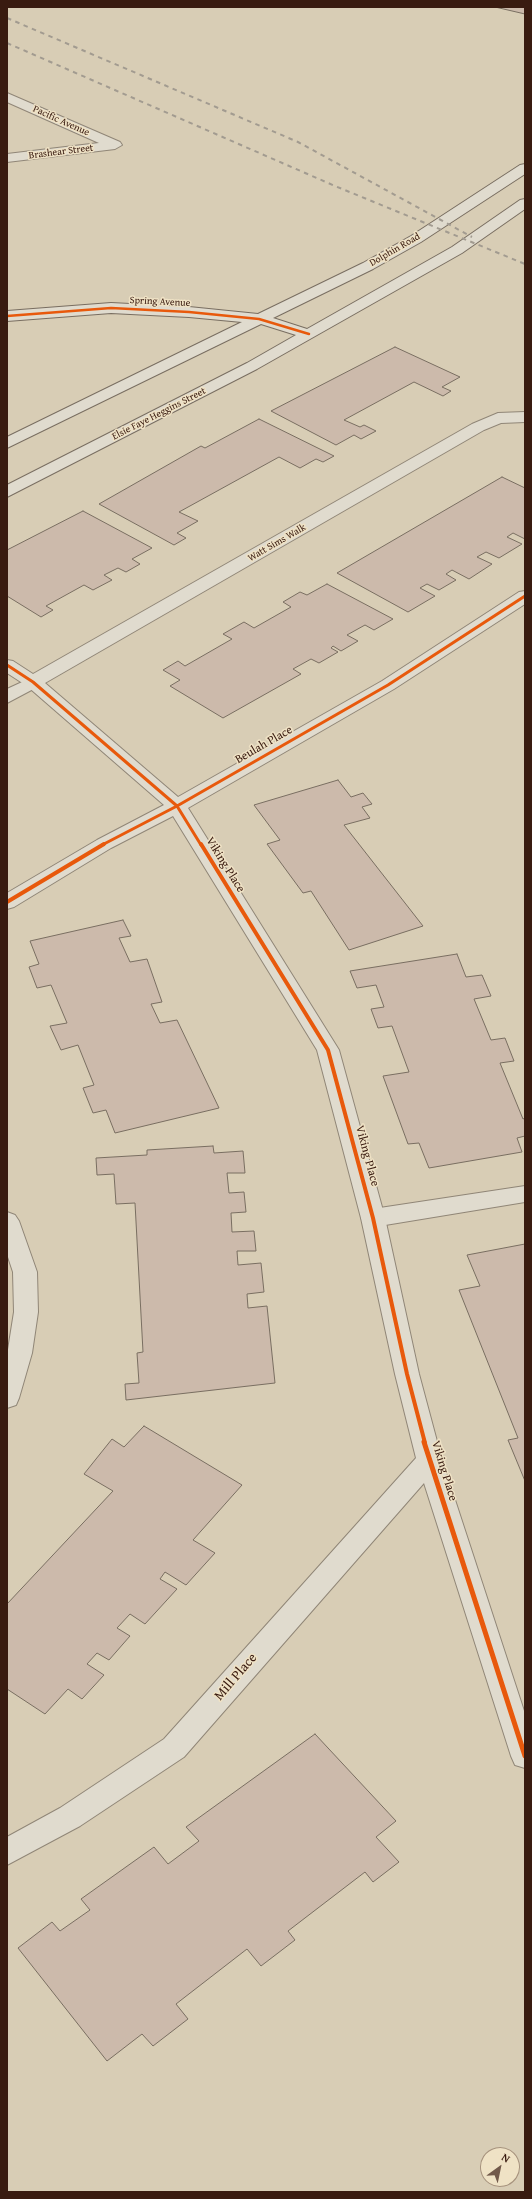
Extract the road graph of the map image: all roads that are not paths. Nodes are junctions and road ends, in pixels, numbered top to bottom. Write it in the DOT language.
graph roads {
  1 [pos="7,97"];
  2 [pos="115,145"];
  3 [pos="7,158"];
  4 [pos="525,168"];
  5 [pos="525,203"];
  6 [pos="7,316"];
  7 [pos="259,319"];
  8 [pos="309,334"];
  9 [pos="525,417"];
  10 [pos="7,443"];
  11 [pos="7,492"];
  12 [pos="525,596"];
  13 [pos="7,665"];
  14 [pos="33,682"];
  15 [pos="7,697"];
  16 [pos="177,806"];
  17 [pos="7,902"];
  18 [pos="525,1194"];
  19 [pos="373,1218"];
  20 [pos="7,1221"];
  21 [pos="7,1398"];
  22 [pos="429,1460"];
  23 [pos="525,1756"];
  24 [pos="7,1852"];
  1 -- 2 [label="street, Pacific Avenue"];
  2 -- 3 [label="street, Brashear Street"];
  4 -- 7 [label="street, Dolphin Road"];
  5 -- 8 [label="street"];
  6 -- 7 [label="street, Spring Avenue"];
  7 -- 8 [label="street, Spring Avenue"];
  7 -- 10 [label="street"];
  8 -- 11 [label="street, Elsie Faye Heggins Street"];
  9 -- 14 [label="street, Watt Sims Walk"];
  12 -- 16 [label="street, Beulah Place"];
  13 -- 14 [label="street, Viking Place"];
  14 -- 15 [label="street, Watt Sims Walk"];
  14 -- 16 [label="street, Viking Place"];
  16 -- 17 [label="street, Beulah Place"];
  16 -- 19 [label="street, Viking Place"];
  18 -- 19 [label="street"];
  19 -- 22 [label="street, Viking Place"];
  20 -- 21 [label="street"];
  22 -- 23 [label="street, Viking Place"];
  22 -- 24 [label="street, Mill Place"];
}
